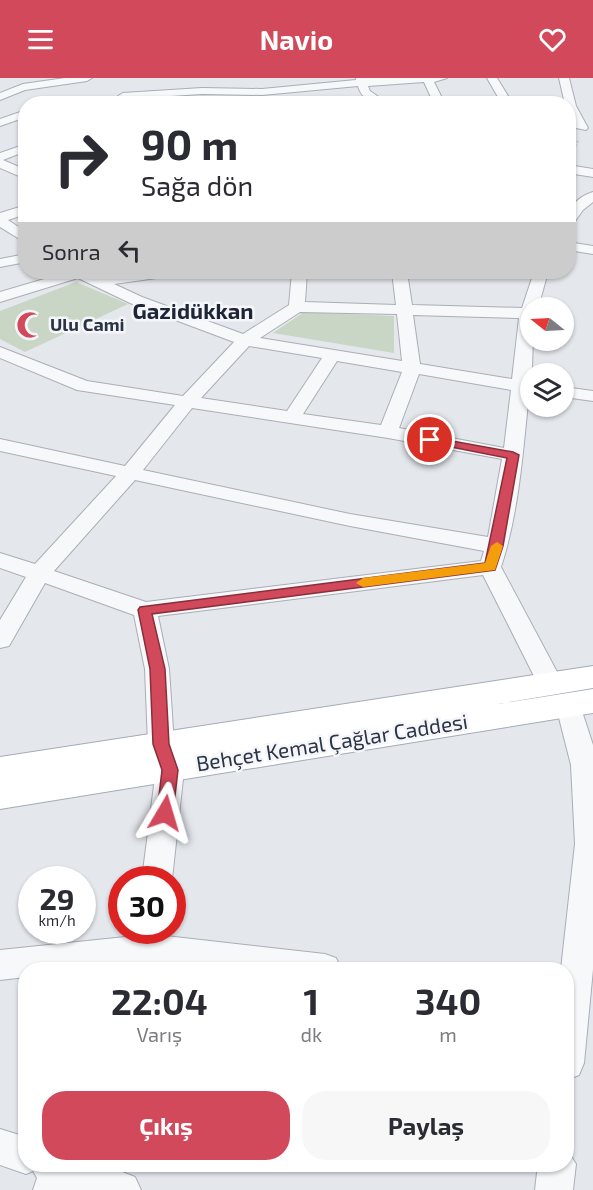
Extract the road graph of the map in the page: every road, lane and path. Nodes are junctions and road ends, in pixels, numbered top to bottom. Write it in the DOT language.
graph roads {
  1 [pos="87,78"];
  2 [pos="279,78"];
  3 [pos="335,78"];
  4 [pos="442,78"];
  5 [pos="492,78"];
  6 [pos="564,78"];
  7 [pos="180,79"];
  8 [pos="428,79"];
  9 [pos="361,81"];
  10 [pos="326,85"];
  11 [pos="297,87"];
  12 [pos="202,91"];
  13 [pos="225,92"];
  14 [pos="118,96"];
  15 [pos="230,96"];
  16 [pos="304,96"];
  17 [pos="370,96"];
  18 [pos="436,96"];
  19 [pos="503,96"];
  20 [pos="568,96"];
  21 [pos="0,97"];
  22 [pos="0,110"];
  23 [pos="18,111"];
  24 [pos="576,113"];
  25 [pos="18,115"];
  26 [pos="0,123"];
  27 [pos="588,128"];
  28 [pos="18,142"];
  29 [pos="0,143"];
  30 [pos="576,148"];
  31 [pos="18,150"];
  32 [pos="0,157"];
  33 [pos="0,163"];
  34 [pos="576,170"];
  35 [pos="18,171"];
  36 [pos="593,173"];
  37 [pos="593,196"];
  38 [pos="576,205"];
  39 [pos="576,207"];
  40 [pos="593,210"];
  41 [pos="18,212"];
  42 [pos="0,219"];
  43 [pos="18,233"];
  44 [pos="576,247"];
  45 [pos="593,250"];
  46 [pos="18,260"];
  47 [pos="0,263"];
  48 [pos="56,279"];
  49 [pos="91,279"];
  50 [pos="117,279"];
  51 [pos="299,279"];
  52 [pos="401,279"];
  53 [pos="539,279"];
  54 [pos="97,282"];
  55 [pos="0,297"];
  56 [pos="533,297"];
  57 [pos="297,307"];
  58 [pos="405,310"];
  59 [pos="520,313"];
  60 [pos="245,340"];
  61 [pos="0,352"];
  62 [pos="332,355"];
  63 [pos="411,369"];
  64 [pos="520,386"];
  65 [pos="574,393"];
  66 [pos="593,396"];
  67 [pos="188,401"];
  68 [pos="292,417"];
  69 [pos="521,417"];
  70 [pos="388,432"];
  71 [pos="0,445"];
  72 [pos="513,455"];
  73 [pos="130,473"];
  74 [pos="494,556"];
  75 [pos="0,560"];
  76 [pos="39,574"];
  77 [pos="145,610"];
  78 [pos="0,640"];
  79 [pos="593,677"];
  80 [pos="571,697"];
  81 [pos="166,757"];
  82 [pos="0,771"];
  83 [pos="0,795"];
  84 [pos="592,844"];
  85 [pos="158,866"];
  86 [pos="142,949"];
  87 [pos="27,962"];
  88 [pos="260,962"];
  89 [pos="18,963"];
  90 [pos="0,965"];
  91 [pos="574,969"];
  92 [pos="0,1147"];
  93 [pos="18,1153"];
  94 [pos="59,1172"];
  95 [pos="556,1172"];
  96 [pos="122,1190"];
  97 [pos="554,1190"];
  1 -- 21 [label="street"];
  2 -- 11 [label="street"];
  3 -- 10 [label="street"];
  4 -- 8 [label="street"];
  5 -- 19 [label="street"];
  6 -- 20 [label="street"];
  7 -- 12 [label="street"];
  8 -- 9 [label="street"];
  8 -- 18 [label="street"];
  9 -- 10 [label="street"];
  9 -- 17 [label="street"];
  10 -- 11 [label="street"];
  11 -- 13 [label="street"];
  11 -- 16 [label="street"];
  12 -- 13 [label="street"];
  12 -- 14 [label="street"];
  13 -- 15 [label="street"];
  22 -- 23 [label="street"];
  24 -- 27 [label="street"];
  25 -- 26 [label="street"];
  27 -- 30 [label="path"];
  28 -- 29 [label="street"];
  31 -- 32 [label="street"];
  33 -- 35 [label="street"];
  34 -- 36 [label="street"];
  37 -- 38 [label="street"];
  39 -- 40 [label="street"];
  41 -- 42 [label="street"];
  42 -- 43 [label="street"];
  44 -- 45 [label="street"];
  46 -- 47 [label="street"];
  48 -- 55 [label="street"];
  49 -- 54 [label="street"];
  50 -- 54 [label="street"];
  51 -- 57 [label="street"];
  52 -- 58 [label="street"];
  53 -- 56 [label="street"];
  54 -- 60 [label="street"];
  57 -- 58 [label="street"];
  57 -- 60 [label="street"];
  58 -- 59 [label="street"];
  58 -- 63 [label="street"];
  60 -- 62 [label="street"];
  60 -- 67 [label="street"];
  61 -- 67 [label="street"];
  62 -- 63 [label="street"];
  62 -- 68 [label="street"];
  63 -- 64 [label="street"];
  63 -- 70 [label="street"];
  65 -- 66 [label="street"];
  67 -- 68 [label="street"];
  67 -- 73 [label="street"];
  68 -- 70 [label="street"];
  69 -- 72 [label="street"];
  70 -- 72 [label="street"];
  71 -- 73 [label="street"];
  72 -- 74 [label="street"];
  73 -- 74 [label="street"];
  73 -- 76 [label="street"];
  74 -- 77 [label="street"];
  74 -- 80 [label="street"];
  75 -- 76 [label="street"];
  76 -- 77 [label="street"];
  76 -- 78 [label="street"];
  77 -- 81 [label="street"];
  79 -- 80 [label="main road, Behçet Kemal Çağlar Caddesi"];
  80 -- 81 [label="main road, Behçet Kemal Çağlar Caddesi"];
  80 -- 84 [label="street"];
  81 -- 82 [label="main road, Behçet Kemal Çağlar Caddesi"];
  81 -- 83 [label="main road, Behçet Kemal Çağlar Caddesi"];
  81 -- 85 [label="street"];
  84 -- 91 [label="street"];
  86 -- 87 [label="street"];
  86 -- 88 [label="street"];
  89 -- 90 [label="street"];
  92 -- 93 [label="street"];
  94 -- 96 [label="street"];
  95 -- 97 [label="street"];
}
